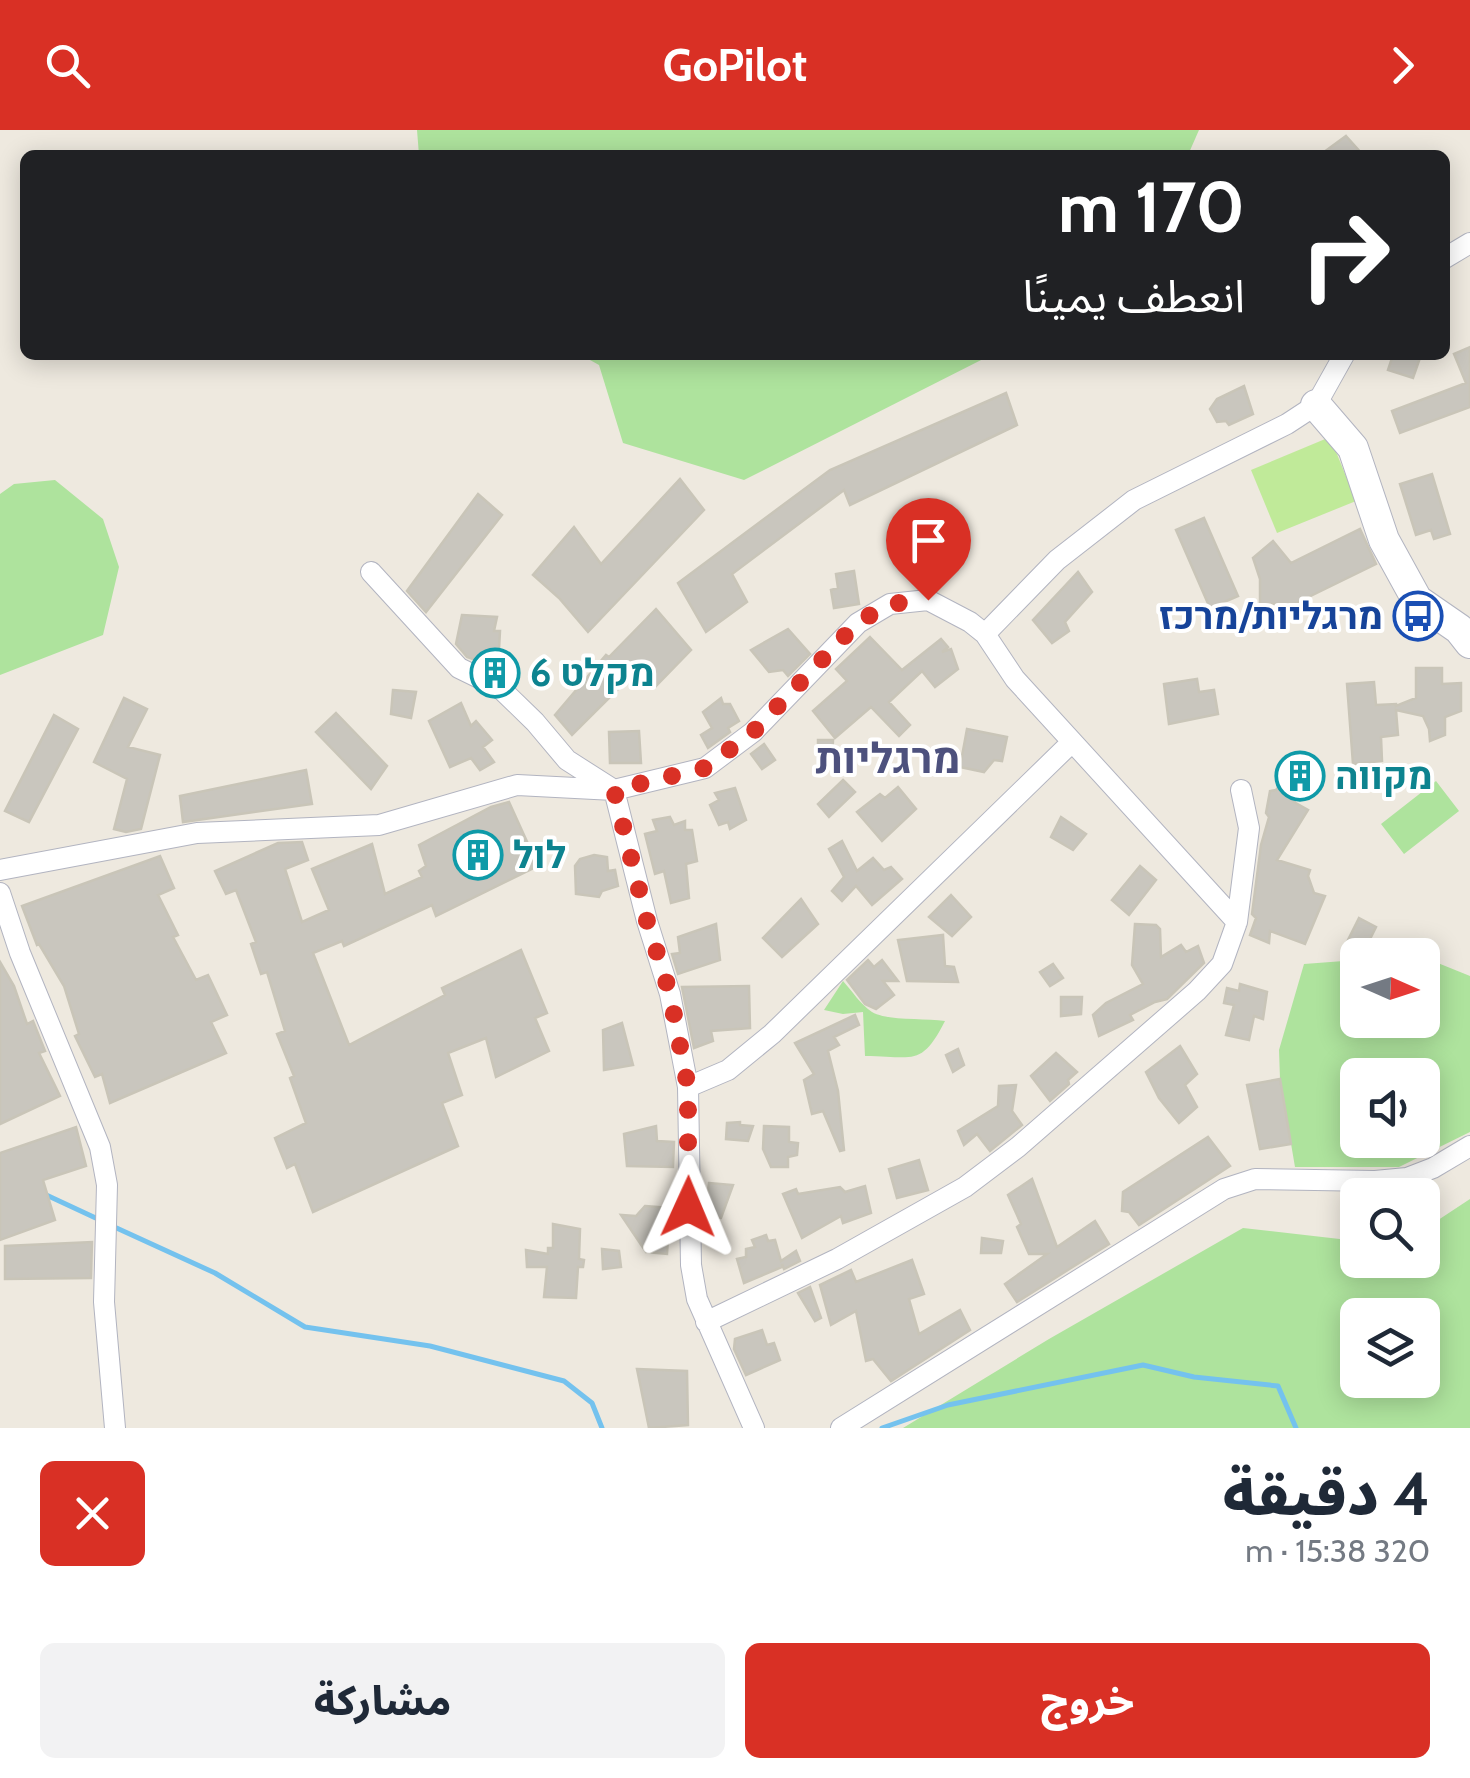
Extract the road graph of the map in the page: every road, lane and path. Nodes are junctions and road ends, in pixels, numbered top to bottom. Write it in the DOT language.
graph roads {
  1 [pos="1341,360"];
  2 [pos="1316,405"];
  3 [pos="371,572"];
  4 [pos="1466,633"];
  5 [pos="985,634"];
  6 [pos="1072,742"];
  7 [pos="614,790"];
  8 [pos="1241,790"];
  9 [pos="0,870"];
  10 [pos="0,893"];
  11 [pos="1237,922"];
  12 [pos="688,1087"];
  13 [pos="1470,1146"];
  14 [pos="706,1322"];
  15 [pos="115,1428"];
  16 [pos="754,1428"];
  17 [pos="842,1428"];
  1 -- 2 [label="street"];
  2 -- 4 [label="street"];
  2 -- 5 [label="street"];
  3 -- 7 [label="street"];
  5 -- 6 [label="street"];
  5 -- 7 [label="street"];
  6 -- 11 [label="street"];
  6 -- 12 [label="street"];
  7 -- 9 [label="street"];
  7 -- 12 [label="street"];
  8 -- 11 [label="street"];
  10 -- 15 [label="street"];
  11 -- 14 [label="street"];
  12 -- 14 [label="street"];
  13 -- 17 [label="street"];
  14 -- 16 [label="street"];
}
